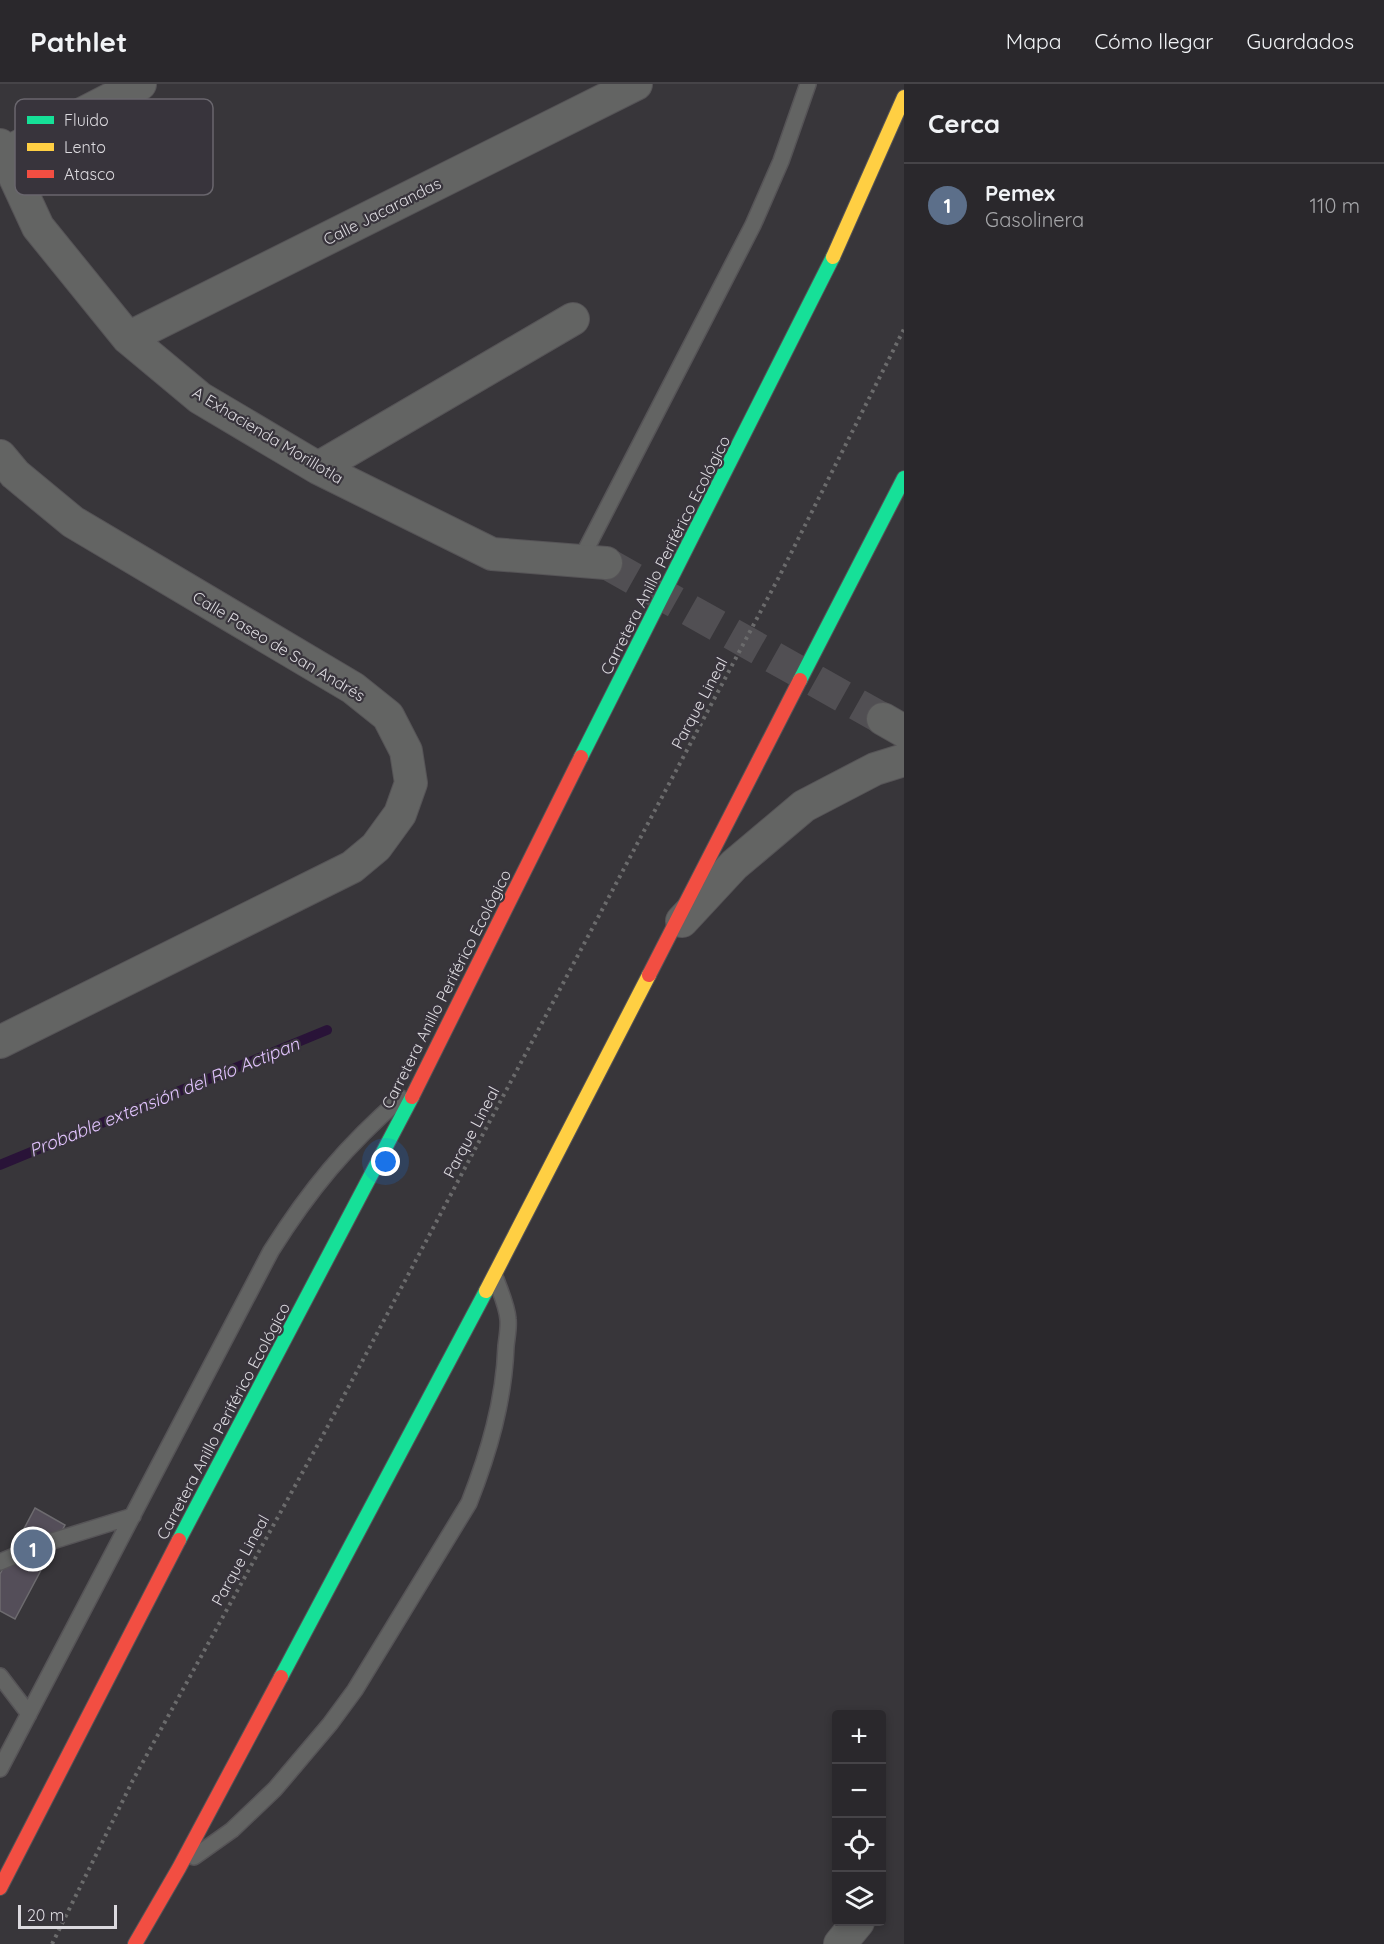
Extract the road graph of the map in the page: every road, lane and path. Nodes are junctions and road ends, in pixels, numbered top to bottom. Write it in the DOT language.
graph roads {
  1 [pos="140,84"];
  2 [pos="636,84"];
  3 [pos="808,84"];
  4 [pos="904,97"];
  5 [pos="108,99"];
  6 [pos="2,149"];
  7 [pos="15,177"];
  8 [pos="23,195"];
  9 [pos="573,319"];
  10 [pos="904,328"];
  11 [pos="128,338"];
  12 [pos="0,456"];
  13 [pos="318,468"];
  14 [pos="904,478"];
  15 [pos="593,562"];
  16 [pos="904,760"];
  17 [pos="671,933"];
  18 [pos="0,1042"];
  19 [pos="418,1085"];
  20 [pos="495,1274"];
  21 [pos="133,1516"];
  22 [pos="0,1562"];
  23 [pos="0,1676"];
  24 [pos="29,1714"];
  25 [pos="0,1769"];
  26 [pos="179,1868"];
  27 [pos="0,1888"];
  28 [pos="855,1926"];
  29 [pos="52,1944"];
  30 [pos="135,1944"];
  31 [pos="840,1944"];
  1 -- 5 [label="street"];
  2 -- 11 [label="street, Calle Jacarandas"];
  3 -- 15 [label="lane"];
  4 -- 19 [label="highway, Carretera Anillo Periférico Ecológico"];
  6 -- 7 [label="street, A Exhacienda Morillotla"];
  8 -- 11 [label="street, A Exhacienda Morillotla"];
  9 -- 13 [label="street"];
  10 -- 29 [label="path, Parque Lineal"];
  11 -- 13 [label="street, A Exhacienda Morillotla"];
  12 -- 18 [label="street, Calle Paseo de San Andrés"];
  13 -- 15 [label="street, A Exhacienda Morillotla"];
  14 -- 17 [label="highway"];
  16 -- 17 [label="street"];
  17 -- 20 [label="highway"];
  19 -- 21 [label="lane"];
  19 -- 27 [label="highway, Carretera Anillo Periférico Ecológico"];
  20 -- 26 [label="highway"];
  20 -- 26 [label="lane"];
  21 -- 22 [label="lane"];
  21 -- 24 [label="lane"];
  23 -- 24 [label="lane"];
  24 -- 25 [label="lane"];
  26 -- 30 [label="highway"];
  28 -- 31 [label="street"];
}
